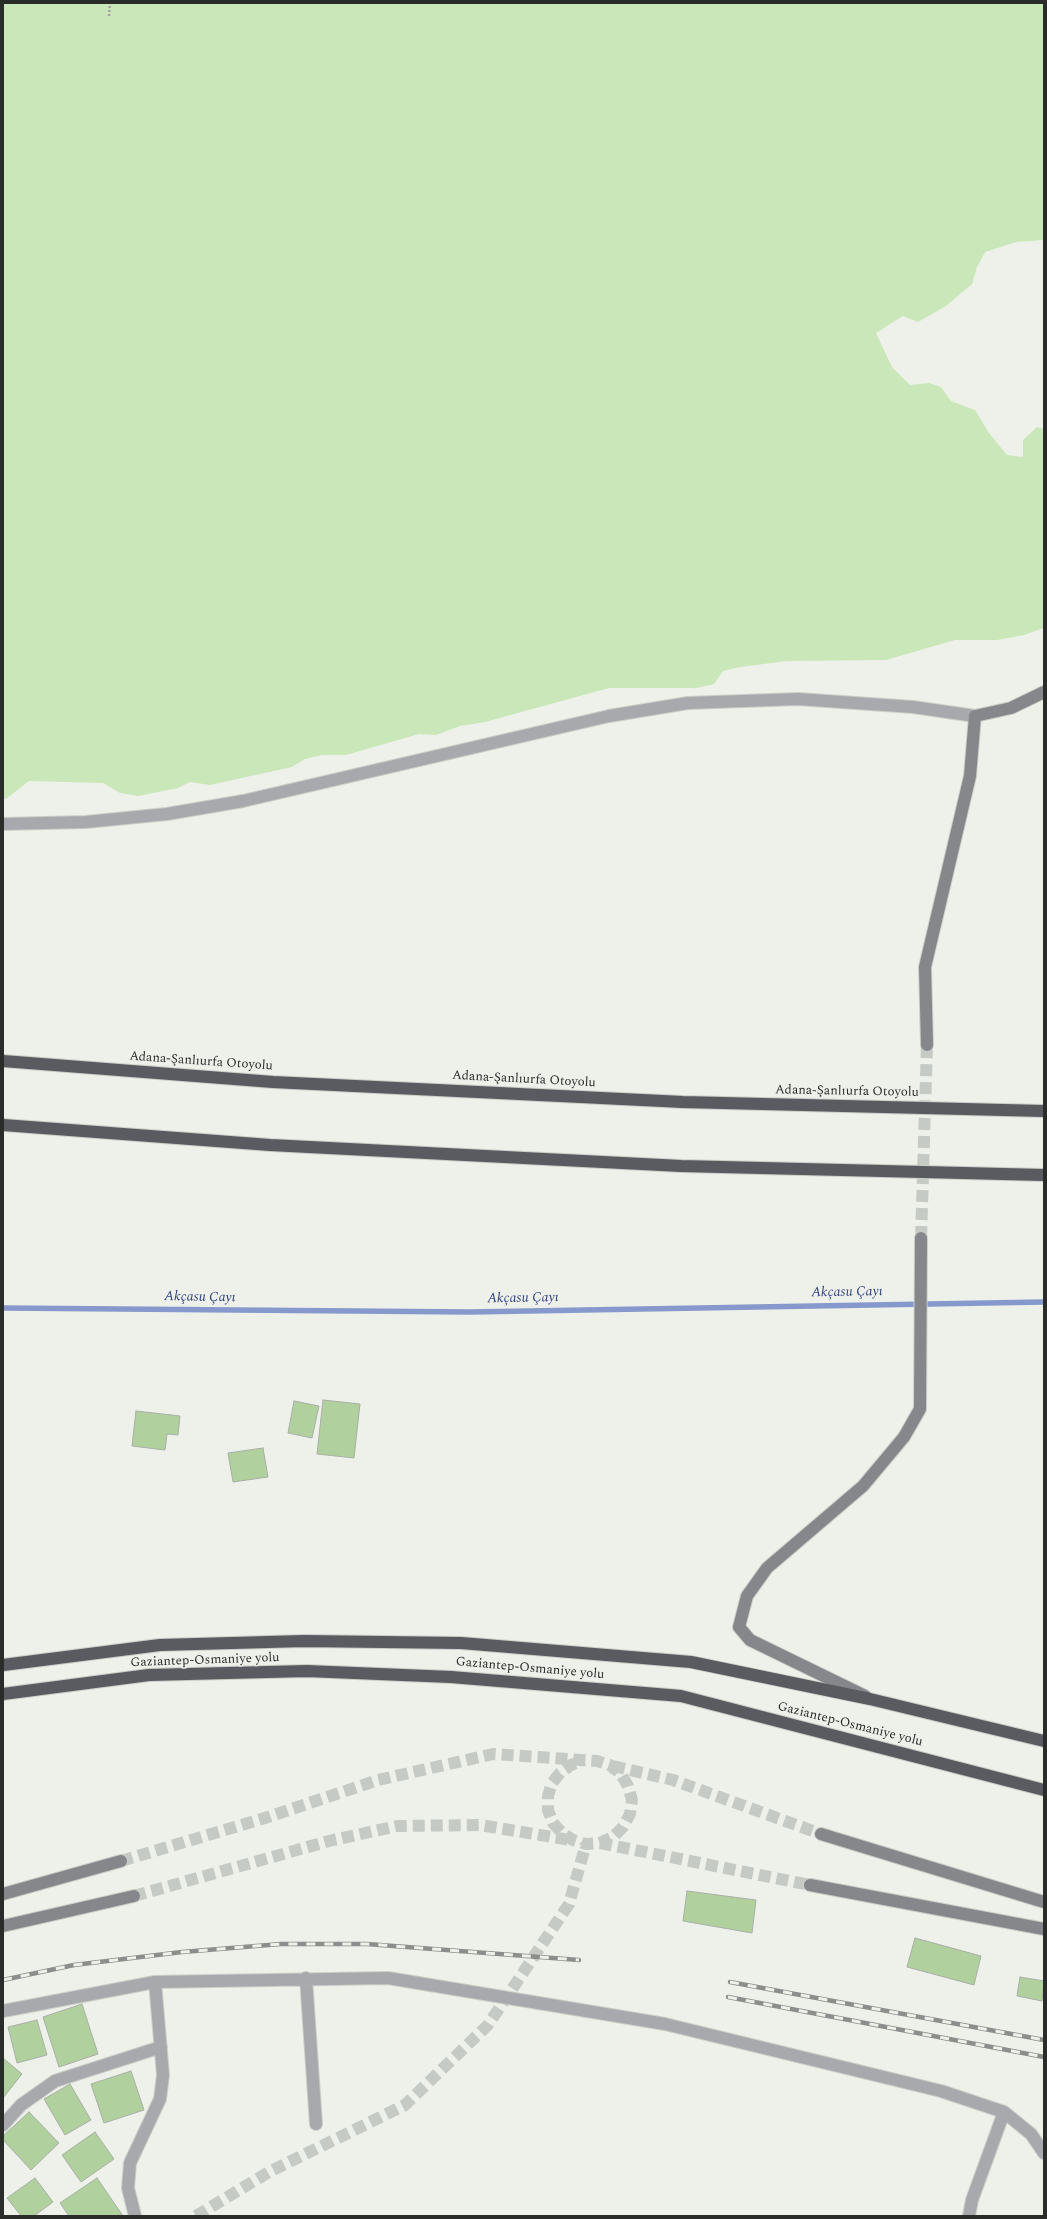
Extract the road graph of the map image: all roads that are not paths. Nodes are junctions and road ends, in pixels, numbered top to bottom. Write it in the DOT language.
graph roads {
  1 [pos="1044,692"];
  2 [pos="975,716"];
  3 [pos="3,824"];
  4 [pos="927,1045"];
  5 [pos="3,1061"];
  6 [pos="1044,1111"];
  7 [pos="3,1125"];
  8 [pos="1044,1175"];
  9 [pos="921,1238"];
  10 [pos="3,1665"];
  11 [pos="3,1694"];
  12 [pos="870,1698"];
  13 [pos="1044,1741"];
  14 [pos="1044,1790"];
  15 [pos="821,1834"];
  16 [pos="121,1861"];
  17 [pos="810,1885"];
  18 [pos="3,1894"];
  19 [pos="134,1896"];
  20 [pos="1044,1902"];
  21 [pos="3,1926"];
  22 [pos="1044,1929"];
  23 [pos="306,1978"];
  24 [pos="155,1982"];
  25 [pos="3,2011"];
  26 [pos="161,2047"];
  27 [pos="1004,2112"];
  28 [pos="316,2124"];
  29 [pos="3,2125"];
  30 [pos="1044,2152"];
  31 [pos="135,2216"];
  32 [pos="969,2216"];
  1 -- 2 [label="street"];
  2 -- 3 [label="street"];
  2 -- 4 [label="street"];
  5 -- 6 [label="highway, Adana-Şanlıurfa Otoyolu"];
  7 -- 8 [label="highway"];
  9 -- 12 [label="street"];
  10 -- 12 [label="highway, Gaziantep-Osmaniye yolu"];
  11 -- 14 [label="highway, Gaziantep-Osmaniye yolu"];
  12 -- 13 [label="highway, Gaziantep-Osmaniye yolu"];
  15 -- 20 [label="street"];
  16 -- 18 [label="street"];
  17 -- 22 [label="street"];
  19 -- 21 [label="street"];
  23 -- 24 [label="street"];
  23 -- 27 [label="street"];
  23 -- 28 [label="street"];
  24 -- 25 [label="street"];
  24 -- 26 [label="street"];
  26 -- 29 [label="street"];
  26 -- 31 [label="street"];
  27 -- 30 [label="street"];
  27 -- 32 [label="street"];
}
